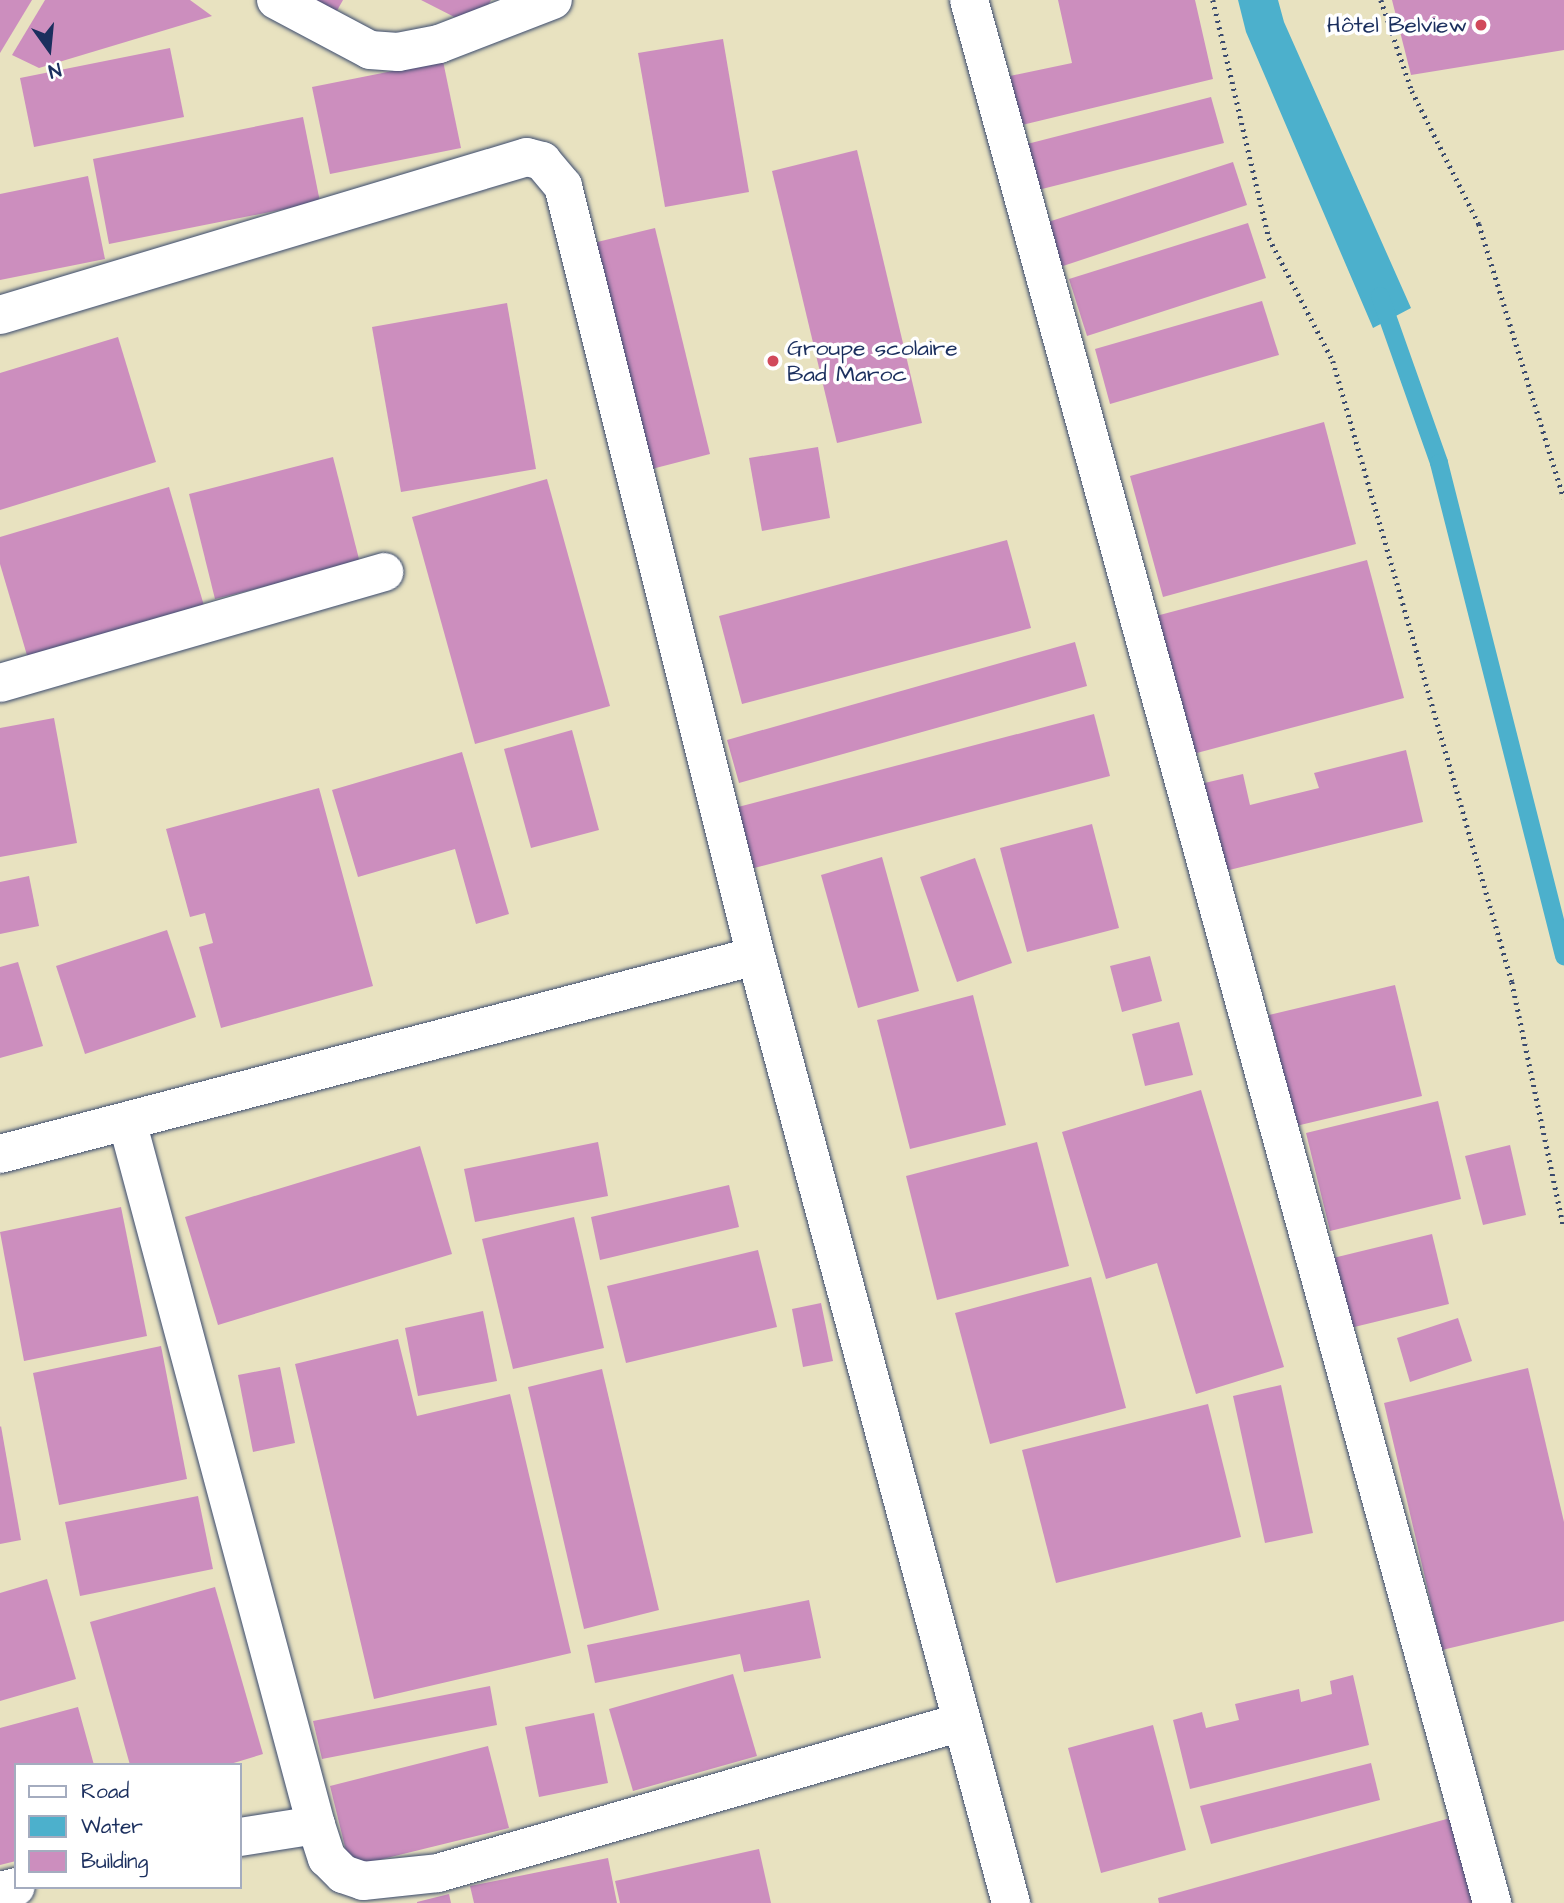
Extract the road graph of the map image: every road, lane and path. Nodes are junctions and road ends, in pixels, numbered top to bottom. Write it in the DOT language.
graph roads {
  1 [pos="275,0"];
  2 [pos="553,0"];
  3 [pos="969,0"];
  4 [pos="1213,0"];
  5 [pos="1381,0"];
  6 [pos="0,315"];
  7 [pos="1564,498"];
  8 [pos="383,572"];
  9 [pos="0,683"];
  10 [pos="755,956"];
  11 [pos="127,1121"];
  12 [pos="0,1154"];
  13 [pos="1564,1228"];
  14 [pos="962,1722"];
  15 [pos="316,1825"];
  16 [pos="242,1837"];
  17 [pos="1011,1903"];
  18 [pos="1493,1903"];
  1 -- 2 [label="street"];
  3 -- 18 [label="street"];
  4 -- 13 [label="path"];
  5 -- 7 [label="path"];
  6 -- 10 [label="street"];
  8 -- 9 [label="street"];
  10 -- 11 [label="street"];
  10 -- 14 [label="street"];
  11 -- 12 [label="street"];
  11 -- 15 [label="street"];
  14 -- 15 [label="street"];
  14 -- 17 [label="street"];
  15 -- 16 [label="street"];
}
